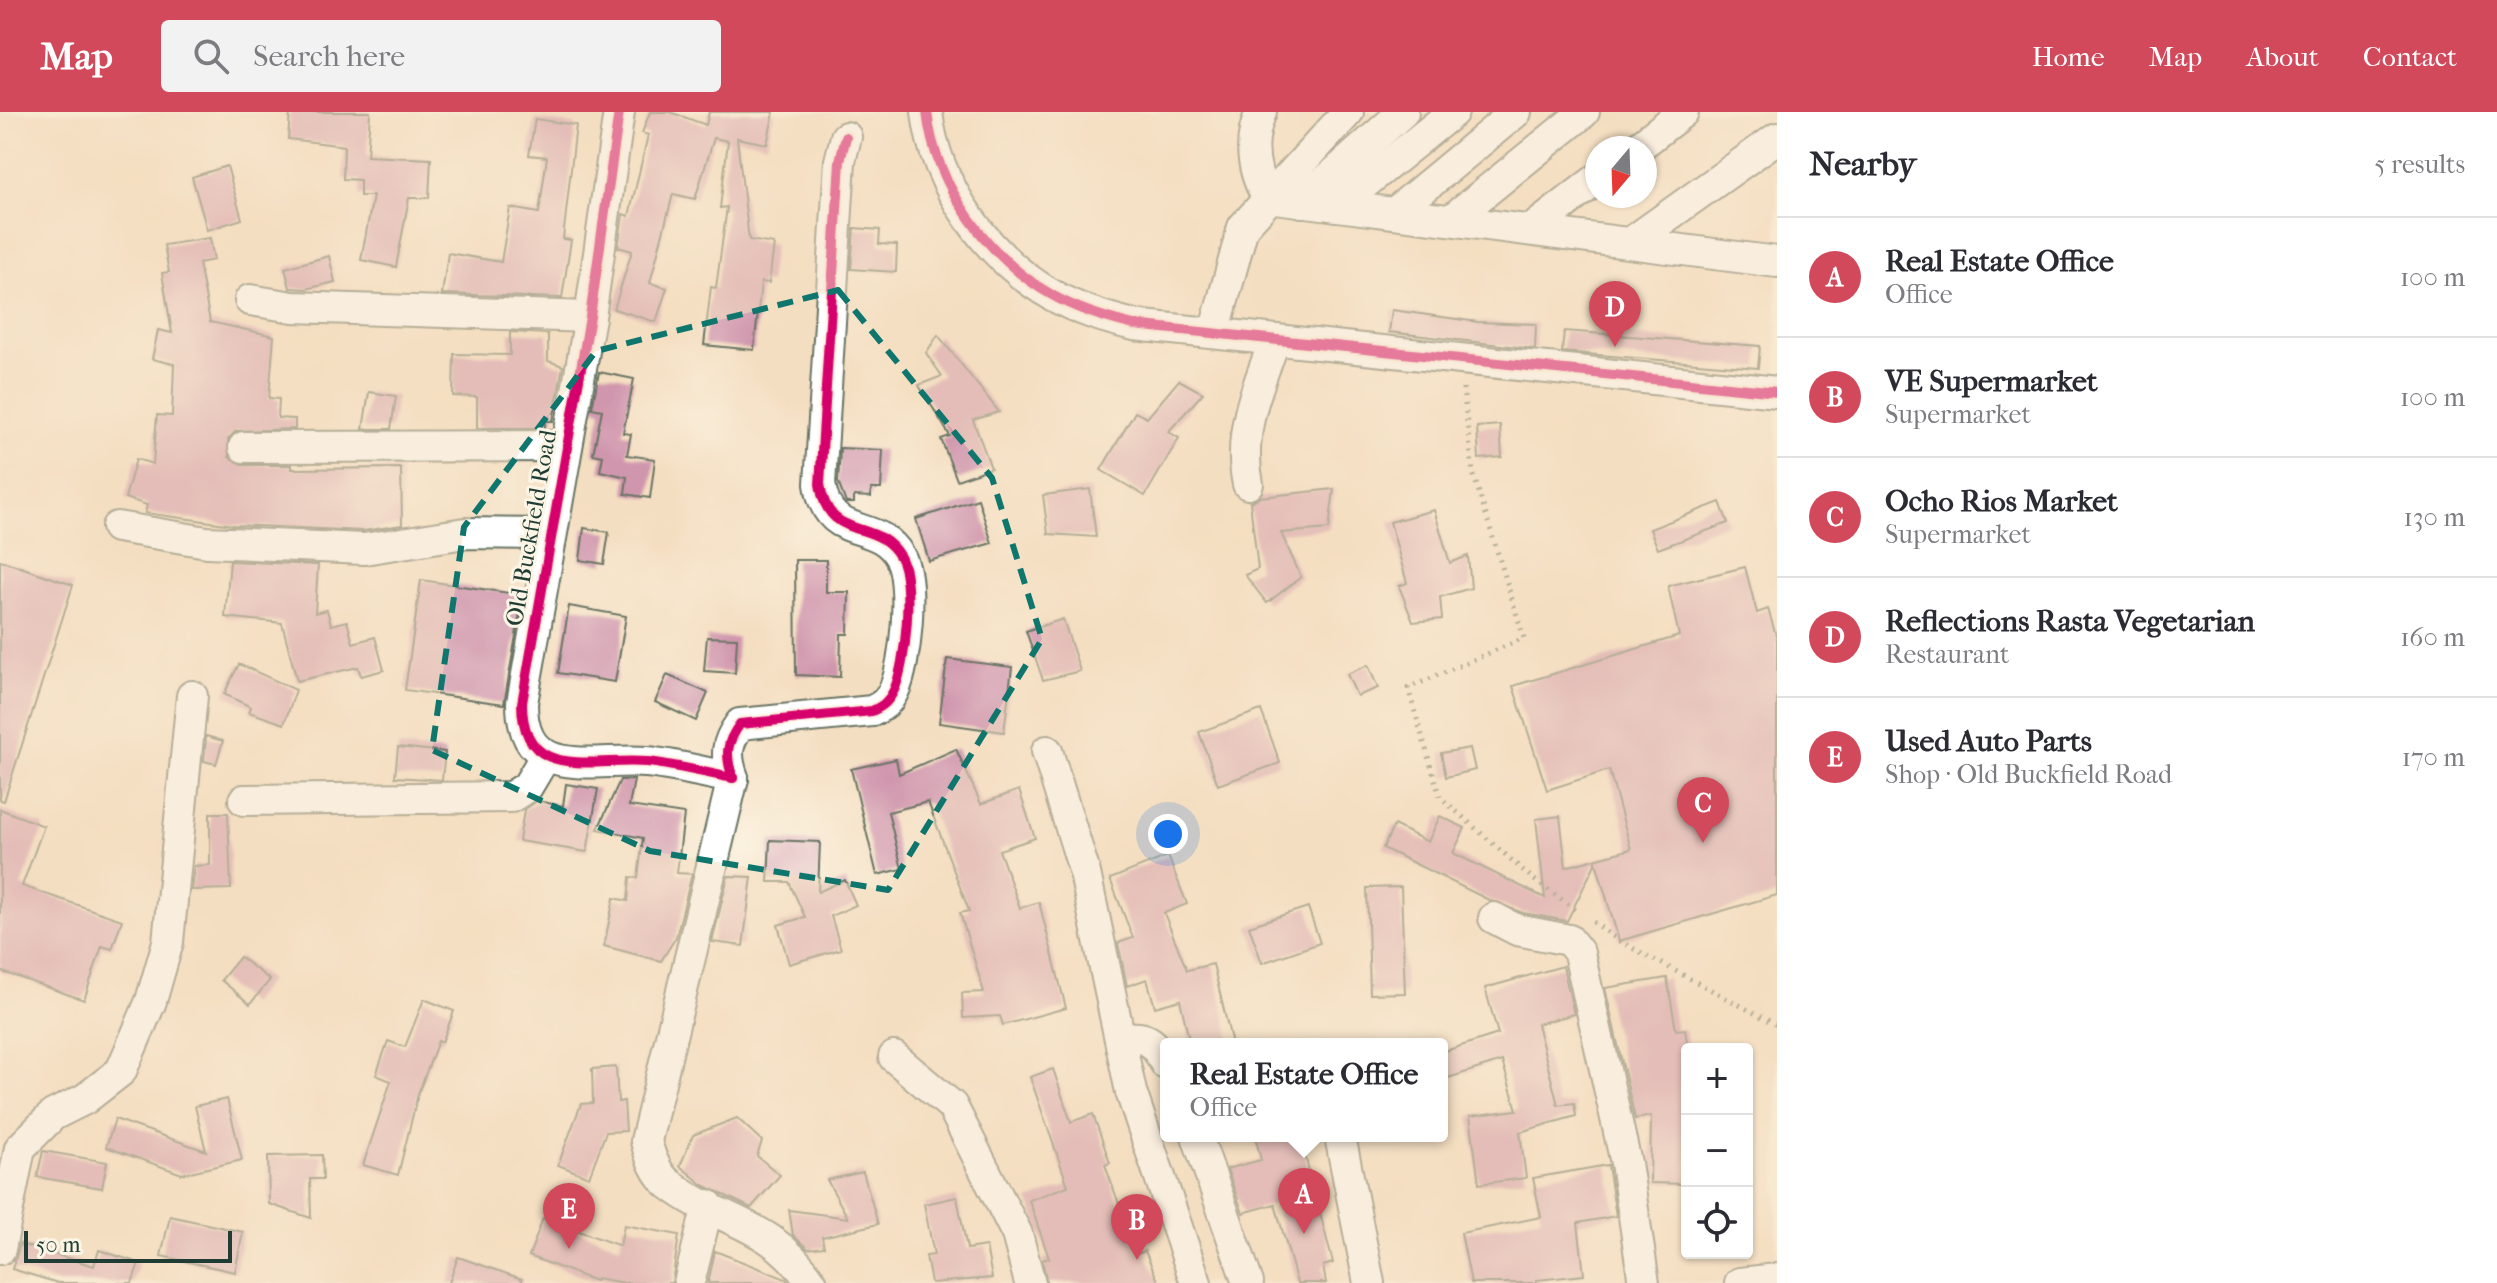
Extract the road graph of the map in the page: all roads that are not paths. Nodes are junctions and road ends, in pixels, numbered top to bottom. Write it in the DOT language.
graph roads {
  1 [pos="619,112"];
  2 [pos="927,112"];
  3 [pos="1261,112"];
  4 [pos="1348,112"];
  5 [pos="1403,112"];
  6 [pos="1453,112"];
  7 [pos="1516,112"];
  8 [pos="1584,112"];
  9 [pos="1683,112"];
  10 [pos="1652,136"];
  11 [pos="846,137"];
  12 [pos="1777,138"];
  13 [pos="1585,188"];
  14 [pos="1267,197"];
  15 [pos="1302,202"];
  16 [pos="1337,206"];
  17 [pos="1394,213"];
  18 [pos="1451,220"];
  19 [pos="1531,230"];
  20 [pos="1630,243"];
  21 [pos="1777,262"];
  22 [pos="250,300"];
  23 [pos="590,317"];
  24 [pos="1214,333"];
  25 [pos="1275,340"];
  26 [pos="1777,392"];
  27 [pos="565,446"];
  28 [pos="244,447"];
  29 [pos="1248,484"];
  30 [pos="117,527"];
  31 [pos="550,534"];
  32 [pos="192,696"];
  33 [pos="1047,751"];
  34 [pos="546,755"];
  35 [pos="733,778"];
  36 [pos="244,800"];
  37 [pos="1494,918"];
  38 [pos="1122,1038"];
  39 [pos="1160,1053"];
  40 [pos="894,1057"];
  41 [pos="1199,1142"];
  42 [pos="1341,1142"];
  43 [pos="708,1205"];
  44 [pos="0,1249"];
  45 [pos="1777,1279"];
  46 [pos="689,1283"];
  47 [pos="812,1283"];
  48 [pos="1030,1283"];
  49 [pos="1196,1283"];
  50 [pos="1248,1283"];
  51 [pos="1369,1283"];
  52 [pos="1644,1283"];
  53 [pos="1740,1283"];
  1 -- 23 [label="street, Old Buckfield Road"];
  2 -- 24 [label="street"];
  3 -- 14 [label="street"];
  4 -- 14 [label="street"];
  5 -- 15 [label="street"];
  6 -- 16 [label="street"];
  7 -- 17 [label="street"];
  8 -- 18 [label="street"];
  9 -- 10 [label="street"];
  11 -- 35 [label="street"];
  12 -- 20 [label="street"];
  13 -- 19 [label="street"];
  14 -- 15 [label="street"];
  14 -- 24 [label="street"];
  15 -- 16 [label="street"];
  16 -- 17 [label="street"];
  17 -- 18 [label="street"];
  18 -- 19 [label="street"];
  19 -- 20 [label="street"];
  20 -- 21 [label="street"];
  22 -- 23 [label="street"];
  23 -- 27 [label="street, Old Buckfield Road"];
  24 -- 25 [label="street"];
  25 -- 26 [label="street"];
  25 -- 29 [label="street"];
  27 -- 28 [label="street"];
  27 -- 31 [label="street, Old Buckfield Road"];
  30 -- 31 [label="street"];
  31 -- 34 [label="street, Old Buckfield Road"];
  32 -- 44 [label="street"];
  33 -- 38 [label="street"];
  34 -- 35 [label="street"];
  34 -- 36 [label="street"];
  35 -- 43 [label="street"];
  37 -- 52 [label="street"];
  38 -- 39 [label="street"];
  38 -- 49 [label="street"];
  40 -- 48 [label="street"];
  41 -- 50 [label="street"];
  42 -- 51 [label="street"];
  43 -- 46 [label="street"];
  43 -- 47 [label="street"];
  45 -- 53 [label="street"];
}
